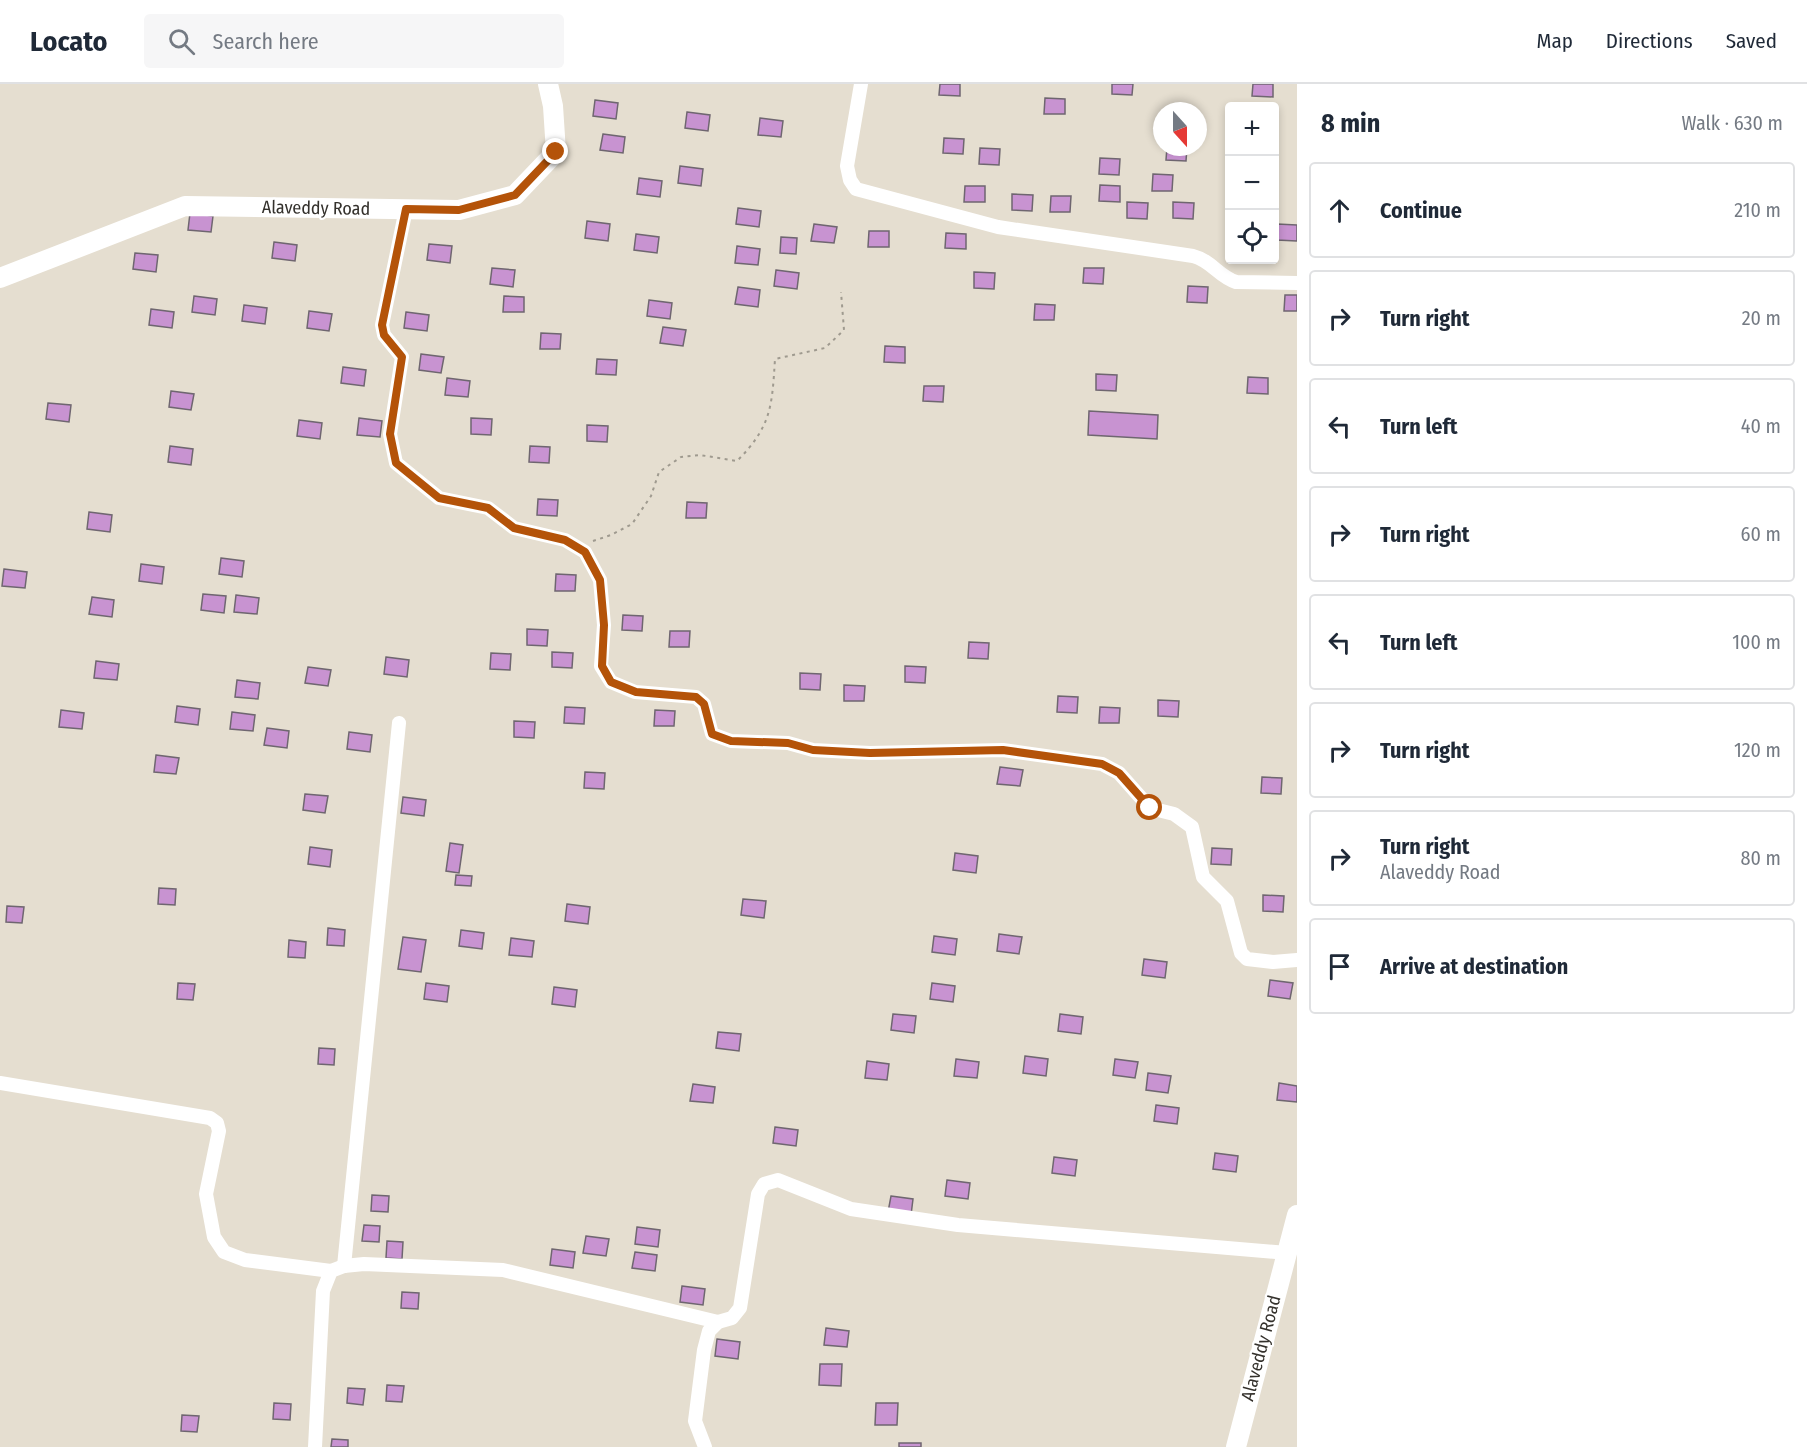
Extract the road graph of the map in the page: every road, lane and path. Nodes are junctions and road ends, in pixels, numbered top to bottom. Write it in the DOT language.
graph roads {
  1 [pos="548,84"];
  2 [pos="861,84"];
  3 [pos="406,209"];
  4 [pos="0,278"];
  5 [pos="1297,283"];
  6 [pos="841,292"];
  7 [pos="576,546"];
  8 [pos="399,723"];
  9 [pos="1297,960"];
  10 [pos="0,1083"];
  11 [pos="1297,1215"];
  12 [pos="1287,1253"];
  13 [pos="344,1266"];
  14 [pos="331,1271"];
  15 [pos="718,1322"];
  16 [pos="315,1447"];
  17 [pos="705,1447"];
  18 [pos="1236,1447"];
  1 -- 3 [label="street, Alaveddy Road"];
  2 -- 5 [label="street"];
  3 -- 4 [label="street, Alaveddy Road"];
  3 -- 7 [label="street"];
  6 -- 7 [label="path"];
  7 -- 9 [label="street"];
  8 -- 13 [label="street"];
  10 -- 14 [label="street"];
  11 -- 12 [label="street, Alaveddy Road"];
  12 -- 15 [label="street"];
  12 -- 18 [label="street, Alaveddy Road"];
  13 -- 14 [label="street"];
  13 -- 15 [label="street"];
  14 -- 16 [label="street"];
  15 -- 17 [label="street"];
}
